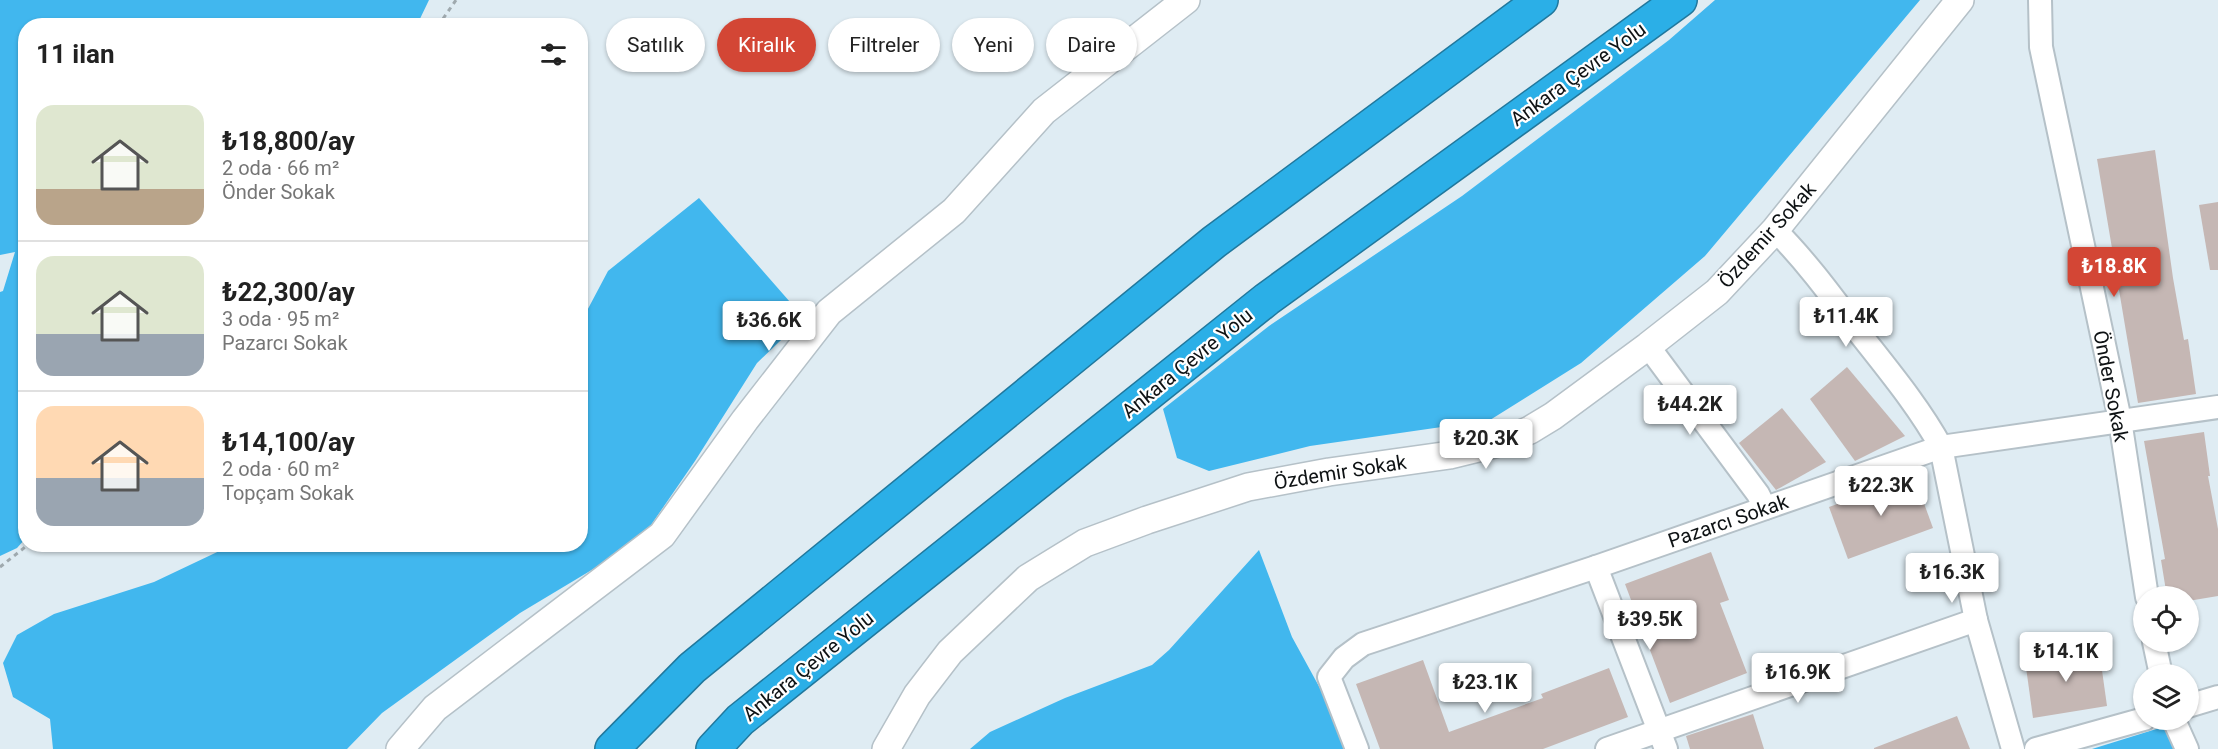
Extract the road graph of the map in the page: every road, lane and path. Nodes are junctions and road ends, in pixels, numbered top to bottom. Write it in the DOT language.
graph roads {
  1 [pos="456,0"];
  2 [pos="1186,0"];
  3 [pos="1541,0"];
  4 [pos="1680,0"];
  5 [pos="1960,0"];
  6 [pos="2040,0"];
  7 [pos="444,18"];
  8 [pos="1775,230"];
  9 [pos="1648,346"];
  10 [pos="2218,406"];
  11 [pos="2120,420"];
  12 [pos="1941,447"];
  13 [pos="1765,508"];
  14 [pos="19,552"];
  15 [pos="0,567"];
  16 [pos="1596,567"];
  17 [pos="2145,586"];
  18 [pos="1976,620"];
  19 [pos="2218,697"];
  20 [pos="2199,703"];
  21 [pos="2133,722"];
  22 [pos="2178,730"];
  23 [pos="1662,740"];
  24 [pos="400,749"];
  25 [pos="612,749"];
  26 [pos="713,749"];
  27 [pos="886,749"];
  28 [pos="1357,749"];
  29 [pos="1607,749"];
  30 [pos="2013,749"];
  31 [pos="2036,749"];
  32 [pos="2187,749"];
  1 -- 7 [label="path"];
  2 -- 24 [label="street"];
  3 -- 25 [label="highway"];
  4 -- 26 [label="highway, Ankara Çevre Yolu"];
  5 -- 8 [label="street, Özdemir Sokak"];
  6 -- 11 [label="street, Önder Sokak"];
  8 -- 9 [label="street, Özdemir Sokak"];
  8 -- 12 [label="street"];
  9 -- 13 [label="street"];
  9 -- 27 [label="street, Özdemir Sokak"];
  10 -- 11 [label="street, Pazarcı Sokak"];
  11 -- 12 [label="street, Pazarcı Sokak"];
  11 -- 17 [label="street, Önder Sokak"];
  12 -- 13 [label="street, Pazarcı Sokak"];
  12 -- 18 [label="street"];
  13 -- 16 [label="street, Pazarcı Sokak"];
  14 -- 15 [label="path"];
  16 -- 23 [label="street"];
  16 -- 28 [label="street, Pazarcı Sokak"];
  18 -- 23 [label="street"];
  18 -- 30 [label="street"];
  19 -- 20 [label="street"];
  21 -- 31 [label="street"];
  22 -- 32 [label="street"];
  23 -- 29 [label="street"];
}
